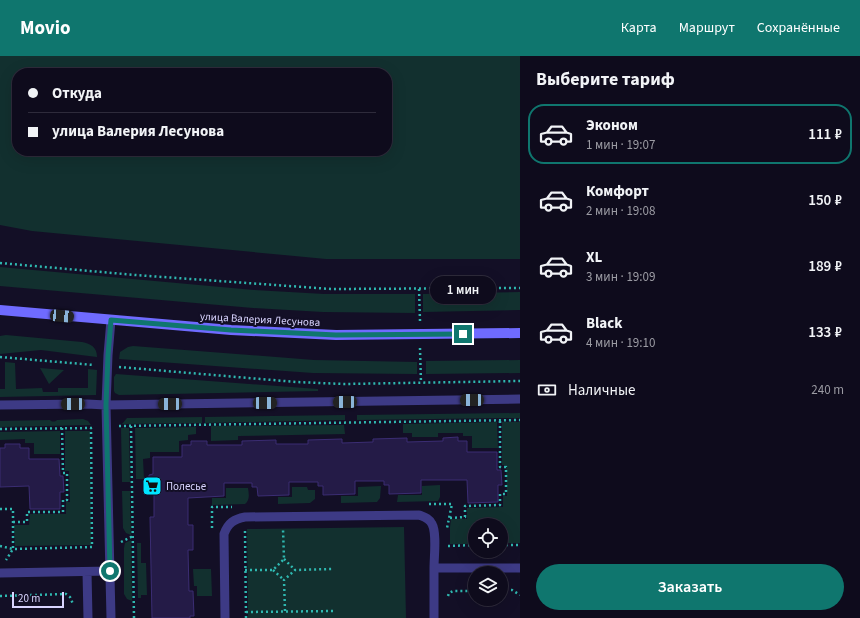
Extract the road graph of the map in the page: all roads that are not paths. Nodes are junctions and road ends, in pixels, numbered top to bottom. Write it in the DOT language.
graph roads {
  1 [pos="0,310"];
  2 [pos="111,320"];
  3 [pos="520,333"];
  4 [pos="520,399"];
  5 [pos="0,405"];
  6 [pos="106,405"];
  7 [pos="434,568"];
  8 [pos="520,568"];
  9 [pos="110,571"];
  10 [pos="88,572"];
  11 [pos="0,573"];
  12 [pos="88,618"];
  13 [pos="112,618"];
  14 [pos="225,618"];
  15 [pos="434,618"];
  1 -- 2 [label="main road, улица Валерия Лесунова"];
  2 -- 3 [label="main road, улица Валерия Лесунова"];
  2 -- 6 [label="lane"];
  4 -- 6 [label="lane"];
  5 -- 6 [label="lane"];
  6 -- 9 [label="lane"];
  7 -- 8 [label="lane"];
  7 -- 14 [label="lane"];
  7 -- 15 [label="lane"];
  9 -- 10 [label="lane"];
  9 -- 13 [label="lane"];
  10 -- 11 [label="lane"];
  10 -- 12 [label="lane"];
}
